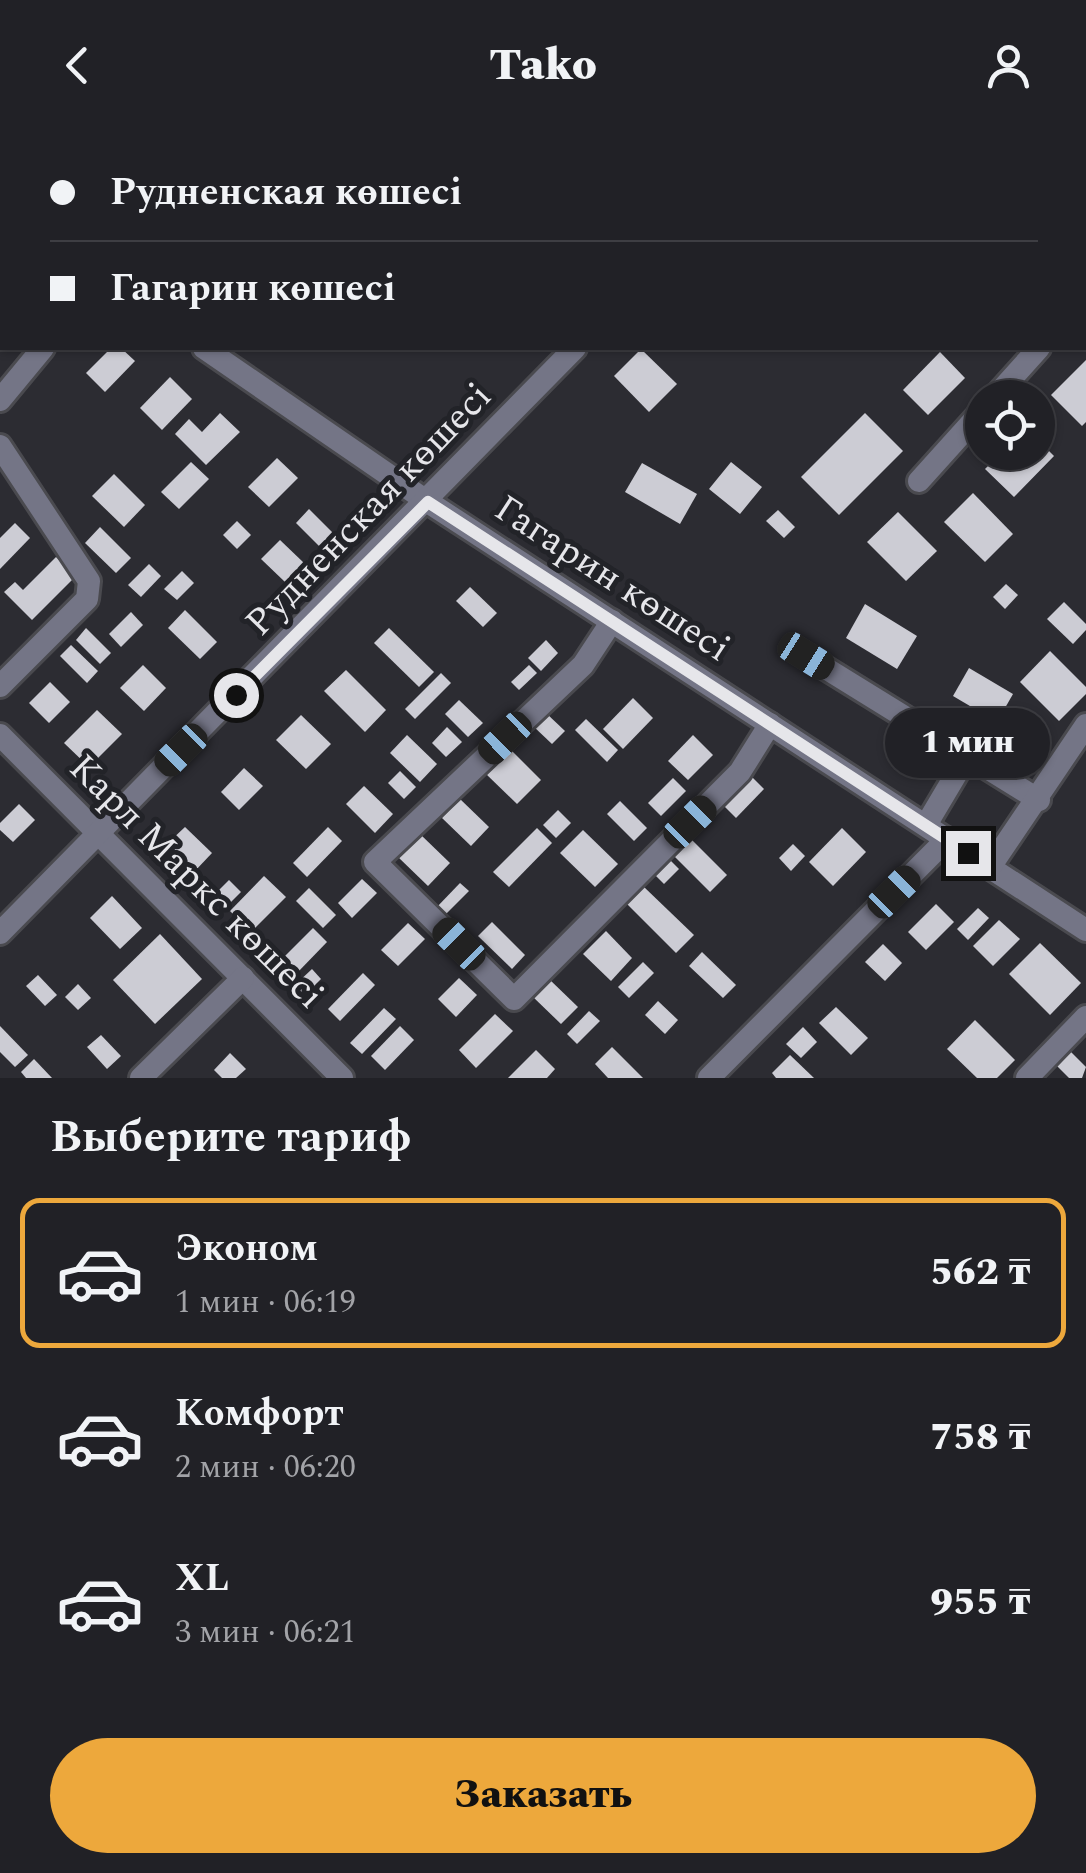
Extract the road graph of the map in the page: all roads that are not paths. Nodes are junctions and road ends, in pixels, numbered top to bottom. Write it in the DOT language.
graph roads {
  1 [pos="41,350"];
  2 [pos="207,350"];
  3 [pos="573,350"];
  4 [pos="1037,350"];
  5 [pos="1010,380"];
  6 [pos="0,400"];
  7 [pos="965,430"];
  8 [pos="0,446"];
  9 [pos="920,482"];
  10 [pos="428,502"];
  11 [pos="612,621"];
  12 [pos="806,656"];
  13 [pos="0,686"];
  14 [pos="770,724"];
  15 [pos="1086,726"];
  16 [pos="0,735"];
  17 [pos="967,756"];
  18 [pos="1039,800"];
  19 [pos="926,825"];
  20 [pos="98,834"];
  21 [pos="947,839"];
  22 [pos="990,867"];
  23 [pos="1086,930"];
  24 [pos="0,933"];
  25 [pos="243,978"];
  26 [pos="1086,1017"];
  27 [pos="141,1078"];
  28 [pos="342,1078"];
  29 [pos="708,1078"];
  30 [pos="1027,1078"];
  1 -- 6 [label="street"];
  2 -- 10 [label="street, Гагарин көшесі"];
  3 -- 10 [label="street, Рудненская көшесі"];
  4 -- 5 [label="street"];
  7 -- 9 [label="street"];
  8 -- 13 [label="street"];
  10 -- 11 [label="street, Гагарин көшесі"];
  10 -- 20 [label="street, Рудненская көшесі"];
  11 -- 14 [label="street, Гагарин көшесі"];
  11 -- 14 [label="street"];
  12 -- 17 [label="street"];
  14 -- 19 [label="street, Гагарин көшесі"];
  15 -- 18 [label="street"];
  16 -- 20 [label="street, Карл Маркс көшесі"];
  17 -- 18 [label="street"];
  17 -- 19 [label="street"];
  18 -- 22 [label="street"];
  19 -- 21 [label="street, Гагарин көшесі"];
  20 -- 24 [label="street, Рудненская көшесі"];
  20 -- 25 [label="street, Карл Маркс көшесі"];
  21 -- 22 [label="street, Гагарин көшесі"];
  21 -- 29 [label="street"];
  22 -- 23 [label="street, Гагарин көшесі"];
  25 -- 27 [label="street"];
  25 -- 28 [label="street, Карл Маркс көшесі"];
  26 -- 30 [label="street"];
}
